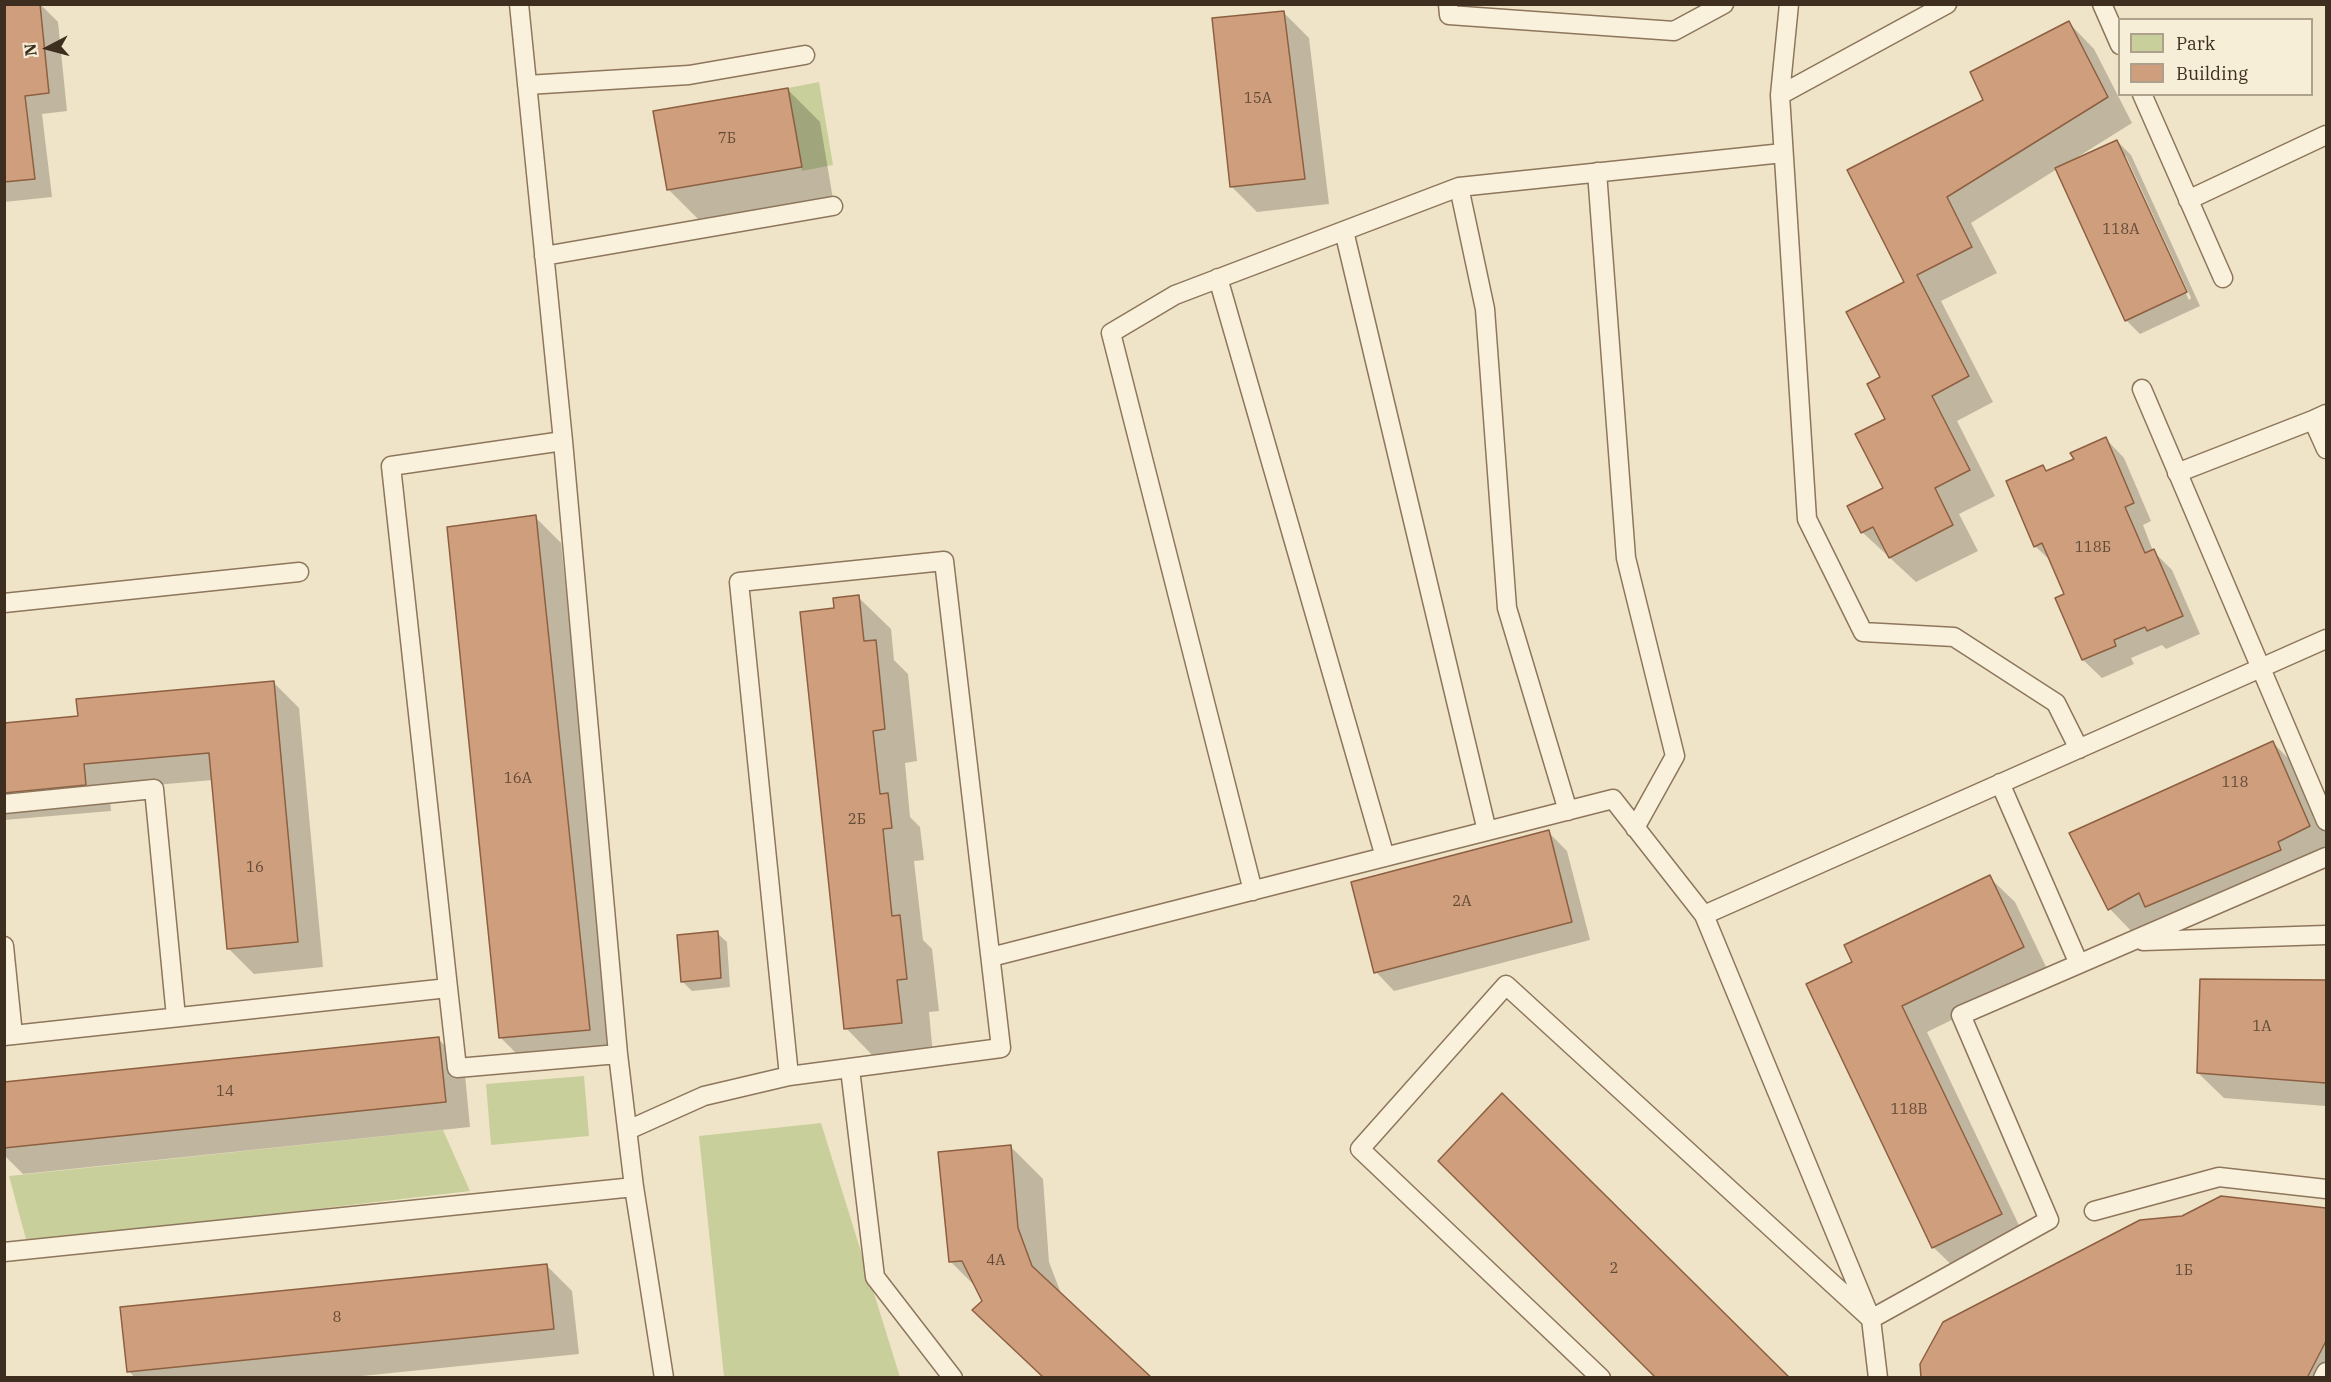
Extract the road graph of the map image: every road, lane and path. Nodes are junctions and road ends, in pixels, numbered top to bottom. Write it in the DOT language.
graph roads {
  1 [pos="519,4"];
  2 [pos="1448,4"];
  3 [pos="1724,4"];
  4 [pos="1789,4"];
  5 [pos="1947,4"];
  6 [pos="2102,4"];
  7 [pos="2118,40"];
  8 [pos="805,55"];
  9 [pos="527,85"];
  10 [pos="1780,95"];
  11 [pos="2143,96"];
  12 [pos="2326,135"];
  13 [pos="1784,153"];
  14 [pos="1597,172"];
  15 [pos="1459,187"];
  16 [pos="2188,200"];
  17 [pos="833,206"];
  18 [pos="1344,231"];
  19 [pos="544,256"];
  20 [pos="1218,278"];
  21 [pos="2223,278"];
  22 [pos="2142,389"];
  23 [pos="2320,417"];
  24 [pos="563,441"];
  25 [pos="2326,449"];
  26 [pos="2177,473"];
  27 [pos="299,572"];
  28 [pos="4,603"];
  29 [pos="2326,639"];
  30 [pos="2260,668"];
  31 [pos="2079,749"];
  32 [pos="2000,783"];
  33 [pos="4,804"];
  34 [pos="1568,811"];
  35 [pos="2326,821"];
  36 [pos="1635,828"];
  37 [pos="1487,831"];
  38 [pos="1385,857"];
  39 [pos="2326,857"];
  40 [pos="1252,891"];
  41 [pos="1704,915"];
  42 [pos="2326,935"];
  43 [pos="2132,941"];
  44 [pos="4,946"];
  45 [pos="991,957"];
  46 [pos="2079,964"];
  47 [pos="448,988"];
  48 [pos="176,1017"];
  49 [pos="9,1036"];
  50 [pos="618,1054"];
  51 [pos="850,1069"];
  52 [pos="789,1076"];
  53 [pos="628,1131"];
  54 [pos="634,1187"];
  55 [pos="2326,1189"];
  56 [pos="2094,1211"];
  57 [pos="4,1252"];
  58 [pos="1871,1319"];
  59 [pos="2326,1372"];
  60 [pos="664,1377"];
  61 [pos="953,1377"];
  62 [pos="1600,1377"];
  63 [pos="1878,1377"];
  64 [pos="2323,1377"];
  1 -- 9 [label="lane"];
  2 -- 3 [label="lane"];
  4 -- 10 [label="lane"];
  5 -- 10 [label="lane"];
  6 -- 7 [label="lane"];
  8 -- 9 [label="lane"];
  9 -- 19 [label="lane"];
  10 -- 13 [label="lane"];
  11 -- 16 [label="lane"];
  12 -- 16 [label="lane"];
  13 -- 14 [label="lane"];
  13 -- 31 [label="lane"];
  14 -- 15 [label="lane"];
  14 -- 36 [label="lane"];
  15 -- 18 [label="lane"];
  15 -- 34 [label="lane"];
  16 -- 21 [label="lane"];
  17 -- 19 [label="lane"];
  18 -- 20 [label="lane"];
  18 -- 37 [label="lane"];
  19 -- 24 [label="lane"];
  20 -- 38 [label="lane"];
  20 -- 40 [label="lane"];
  22 -- 26 [label="lane"];
  23 -- 25 [label="lane"];
  23 -- 26 [label="lane"];
  24 -- 47 [label="lane"];
  24 -- 50 [label="lane"];
  26 -- 30 [label="lane"];
  27 -- 28 [label="lane"];
  29 -- 30 [label="lane"];
  30 -- 31 [label="lane"];
  30 -- 35 [label="lane"];
  31 -- 32 [label="lane"];
  32 -- 41 [label="lane"];
  32 -- 46 [label="lane"];
  33 -- 48 [label="lane"];
  34 -- 36 [label="lane"];
  34 -- 37 [label="lane"];
  36 -- 41 [label="lane"];
  37 -- 38 [label="lane"];
  38 -- 40 [label="lane"];
  39 -- 43 [label="lane"];
  40 -- 45 [label="lane"];
  41 -- 58 [label="lane"];
  42 -- 43 [label="lane"];
  43 -- 46 [label="lane"];
  44 -- 49 [label="lane"];
  45 -- 51 [label="lane"];
  45 -- 52 [label="lane"];
  46 -- 58 [label="lane"];
  47 -- 48 [label="lane"];
  47 -- 50 [label="lane"];
  48 -- 49 [label="lane"];
  50 -- 53 [label="lane"];
  51 -- 52 [label="lane"];
  51 -- 61 [label="lane"];
  52 -- 53 [label="lane"];
  53 -- 54 [label="lane"];
  54 -- 57 [label="lane"];
  54 -- 60 [label="lane"];
  55 -- 56 [label="lane"];
  58 -- 62 [label="lane"];
  58 -- 63 [label="lane"];
  59 -- 64 [label="lane"];
}
